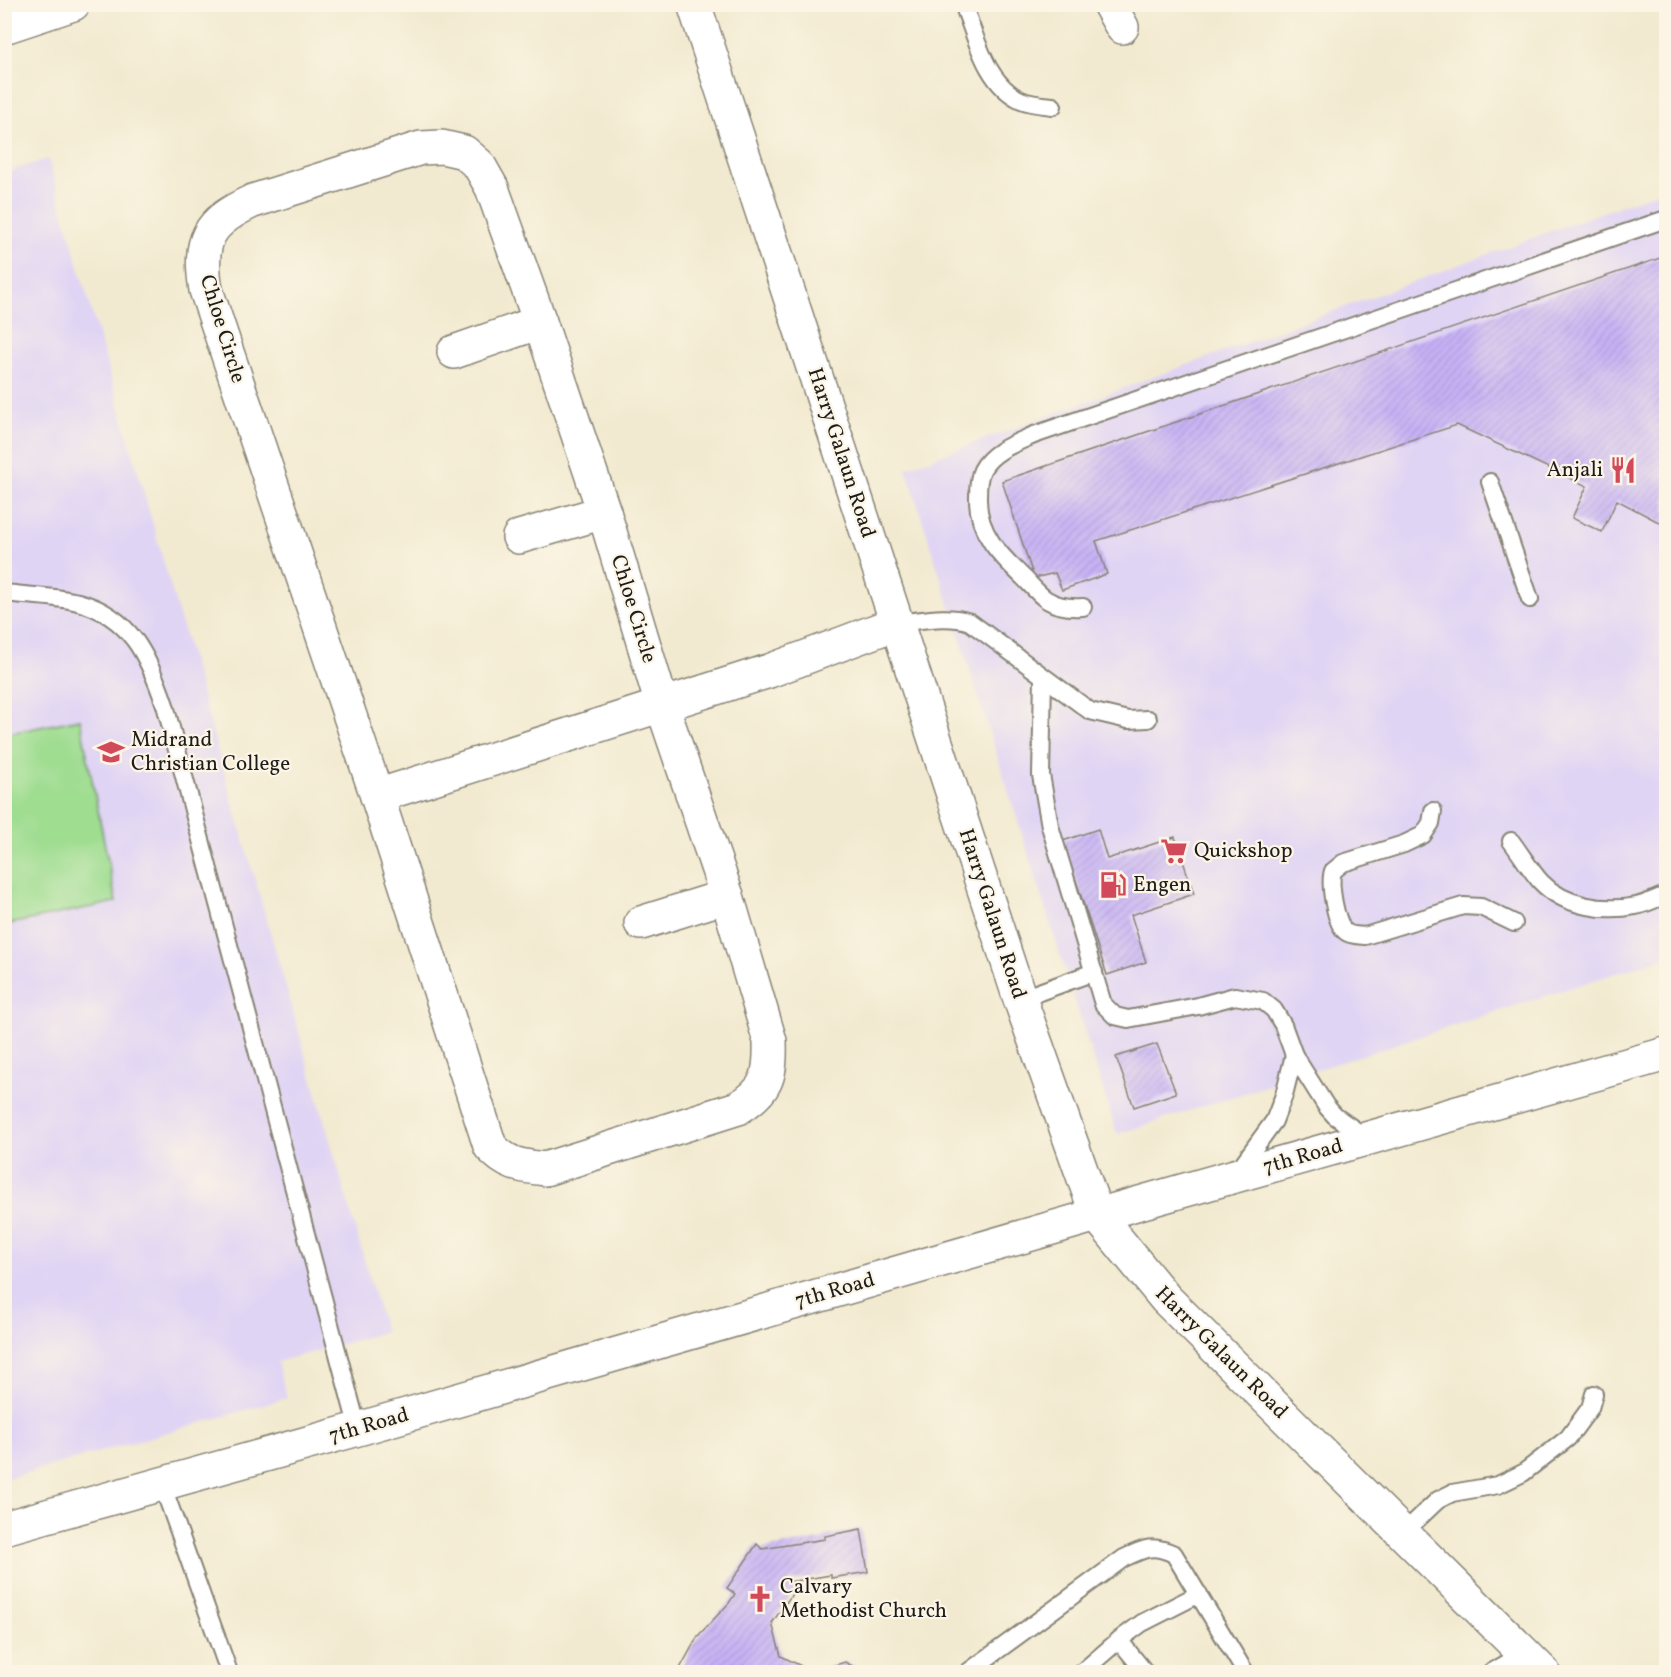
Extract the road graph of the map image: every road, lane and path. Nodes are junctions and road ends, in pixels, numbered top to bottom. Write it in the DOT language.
graph roads {
  1 [pos="73,4"];
  2 [pos="694,4"];
  3 [pos="963,4"];
  4 [pos="4,27"];
  5 [pos="1053,106"];
  6 [pos="1666,219"];
  7 [pos="540,322"];
  8 [pos="454,352"];
  9 [pos="1490,482"];
  10 [pos="604,512"];
  11 [pos="519,537"];
  12 [pos="4,593"];
  13 [pos="1530,599"];
  14 [pos="1083,607"];
  15 [pos="897,623"];
  16 [pos="1042,676"];
  17 [pos="662,705"];
  18 [pos="1148,719"];
  19 [pos="377,796"];
  20 [pos="1433,811"];
  21 [pos="1511,841"];
  22 [pos="1666,895"];
  23 [pos="727,896"];
  24 [pos="641,923"];
  25 [pos="1514,923"];
  26 [pos="1094,972"];
  27 [pos="1020,999"];
  28 [pos="1666,1054"];
  29 [pos="1294,1055"];
  30 [pos="1367,1139"];
  31 [pos="1233,1177"];
  32 [pos="1097,1215"];
  33 [pos="1594,1394"];
  34 [pos="358,1429"];
  35 [pos="162,1484"];
  36 [pos="4,1528"];
  37 [pos="1402,1534"];
  38 [pos="1199,1594"];
  39 [pos="1119,1640"];
  40 [pos="1533,1663"];
  41 [pos="229,1672"];
  42 [pos="968,1672"];
  43 [pos="1082,1672"];
  44 [pos="1145,1672"];
  45 [pos="1245,1672"];
  46 [pos="1492,1672"];
  1 -- 4 [label="street"];
  2 -- 15 [label="street, Harry Galaun Road"];
  3 -- 5 [label="lane"];
  6 -- 14 [label="lane"];
  7 -- 8 [label="street"];
  7 -- 10 [label="street, Chloe Circle"];
  7 -- 19 [label="street, Chloe Circle"];
  9 -- 13 [label="lane"];
  10 -- 11 [label="street"];
  10 -- 17 [label="street, Chloe Circle"];
  12 -- 34 [label="lane"];
  15 -- 16 [label="lane"];
  15 -- 17 [label="street"];
  15 -- 27 [label="street, Harry Galaun Road"];
  16 -- 18 [label="lane"];
  16 -- 26 [label="lane"];
  17 -- 19 [label="street"];
  17 -- 23 [label="street, Chloe Circle"];
  19 -- 23 [label="street, Chloe Circle"];
  20 -- 25 [label="lane"];
  21 -- 22 [label="lane"];
  23 -- 24 [label="street"];
  26 -- 27 [label="lane"];
  26 -- 29 [label="lane"];
  27 -- 32 [label="street, Harry Galaun Road"];
  28 -- 30 [label="street, 7th Road"];
  29 -- 30 [label="lane"];
  29 -- 31 [label="lane"];
  30 -- 31 [label="street, 7th Road"];
  31 -- 32 [label="street, 7th Road"];
  32 -- 34 [label="street, 7th Road"];
  32 -- 37 [label="street, Harry Galaun Road"];
  33 -- 37 [label="lane"];
  34 -- 35 [label="street, 7th Road"];
  35 -- 36 [label="street, 7th Road"];
  35 -- 41 [label="lane"];
  37 -- 40 [label="street, Harry Galaun Road"];
  38 -- 39 [label="lane"];
  38 -- 42 [label="lane"];
  38 -- 45 [label="lane"];
  39 -- 43 [label="lane"];
  39 -- 44 [label="lane"];
  40 -- 46 [label="lane"];
}
